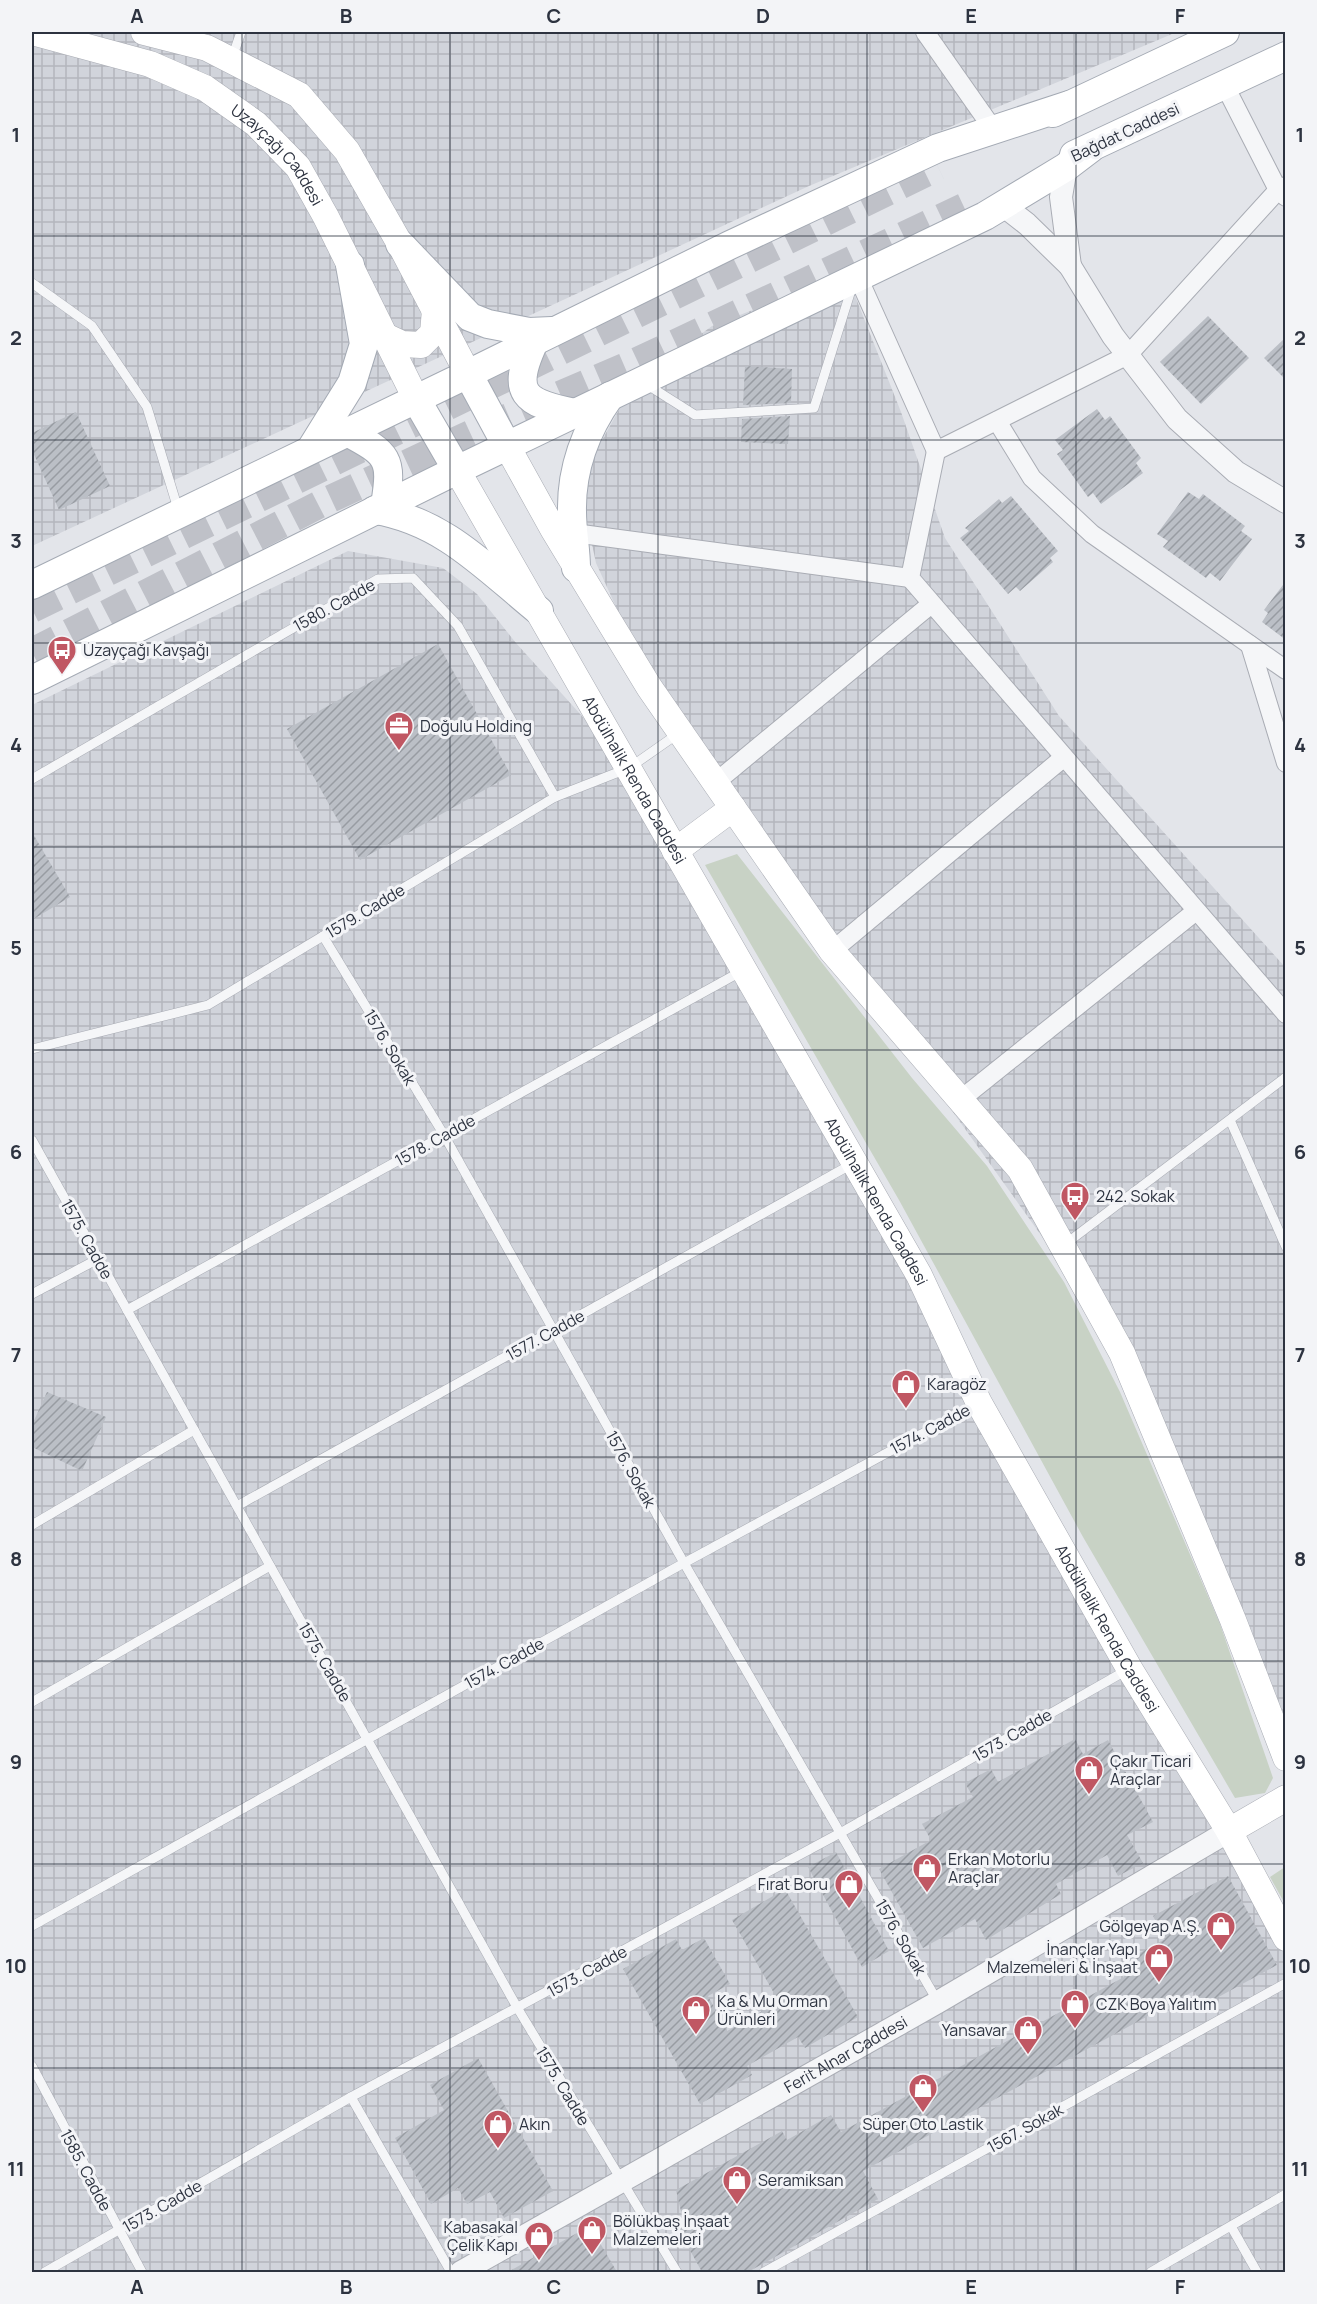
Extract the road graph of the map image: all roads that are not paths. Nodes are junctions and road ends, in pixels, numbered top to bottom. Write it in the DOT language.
graph roads {
  1 [pos="144,32"];
  2 [pos="241,32"];
  3 [pos="925,32"];
  4 [pos="1225,32"];
  5 [pos="32,33"];
  6 [pos="1286,56"];
  7 [pos="231,60"];
  8 [pos="1224,84"];
  9 [pos="1069,105"];
  10 [pos="993,129"];
  11 [pos="1091,148"];
  12 [pos="938,167"];
  13 [pos="1066,167"];
  14 [pos="1283,191"];
  15 [pos="1004,206"];
  16 [pos="964,207"];
  17 [pos="400,244"];
  18 [pos="350,265"];
  19 [pos="1070,266"];
  20 [pos="856,278"];
  21 [pos="32,283"];
  22 [pos="435,310"];
  23 [pos="560,330"];
  24 [pos="386,336"];
  25 [pos="534,342"];
  26 [pos="1128,355"];
  27 [pos="468,374"];
  28 [pos="642,381"];
  29 [pos="611,395"];
  30 [pos="416,399"];
  31 [pos="575,413"];
  32 [pos="997,420"];
  33 [pos="347,432"];
  34 [pos="507,446"];
  35 [pos="310,450"];
  36 [pos="936,451"];
  37 [pos="457,470"];
  38 [pos="1286,502"];
  39 [pos="380,507"];
  40 [pos="179,513"];
  41 [pos="574,533"];
  42 [pos="576,568"];
  43 [pos="910,579"];
  44 [pos="32,585"];
  45 [pos="930,605"];
  46 [pos="538,611"];
  47 [pos="1250,645"];
  48 [pos="1286,670"];
  49 [pos="32,680"];
  50 [pos="681,732"];
  51 [pos="1063,758"];
  52 [pos="1286,763"];
  53 [pos="629,768"];
  54 [pos="32,779"];
  55 [pos="716,782"];
  56 [pos="555,797"];
  57 [pos="733,808"];
  58 [pos="675,850"];
  59 [pos="1196,911"];
  60 [pos="323,936"];
  61 [pos="832,951"];
  62 [pos="744,970"];
  63 [pos="1286,1014"];
  64 [pos="32,1049"];
  65 [pos="1286,1077"];
  66 [pos="960,1100"];
  67 [pos="1230,1120"];
  68 [pos="444,1135"];
  69 [pos="32,1140"];
  70 [pos="854,1163"];
  71 [pos="1062,1246"];
  72 [pos="1286,1247"];
  73 [pos="98,1259"];
  74 [pos="32,1294"];
  75 [pos="127,1310"];
  76 [pos="554,1330"];
  77 [pos="979,1403"];
  78 [pos="194,1430"];
  79 [pos="237,1506"];
  80 [pos="32,1525"];
  81 [pos="684,1563"];
  82 [pos="270,1566"];
  83 [pos="1129,1668"];
  84 [pos="32,1702"];
  85 [pos="369,1740"];
  86 [pos="1286,1758"];
  87 [pos="1286,1798"];
  88 [pos="1229,1831"];
  89 [pos="842,1832"];
  90 [pos="32,1926"];
  91 [pos="1286,1938"];
  92 [pos="1286,1983"];
  93 [pos="938,2002"];
  94 [pos="518,2009"];
  95 [pos="32,2066"];
  96 [pos="351,2097"];
  97 [pos="621,2183"];
  98 [pos="1286,2194"];
  99 [pos="1232,2228"];
  100 [pos="119,2230"];
  101 [pos="45,2272"];
  102 [pos="142,2272"];
  103 [pos="452,2272"];
  104 [pos="461,2272"];
  105 [pos="677,2272"];
  106 [pos="764,2272"];
  107 [pos="1151,2272"];
  108 [pos="1257,2272"];
  1 -- 7 [label="main road"];
  2 -- 7 [label="lane"];
  3 -- 10 [label="street"];
  4 -- 9 [label="main road"];
  5 -- 18 [label="main road, Uzayçağı Caddesi"];
  6 -- 8 [label="main road, Bağdat Caddesi"];
  7 -- 17 [label="main road"];
  8 -- 11 [label="main road, Bağdat Caddesi"];
  8 -- 14 [label="street"];
  9 -- 10 [label="main road"];
  9 -- 12 [label="main road"];
  10 -- 23 [label="main road"];
  11 -- 13 [label="main road"];
  11 -- 16 [label="main road, Bağdat Caddesi"];
  13 -- 15 [label="main road"];
  13 -- 19 [label="street"];
  14 -- 26 [label="street"];
  15 -- 19 [label="street"];
  15 -- 20 [label="main road"];
  17 -- 22 [label="main road"];
  17 -- 23 [label="main road"];
  18 -- 24 [label="main road, Uzayçağı Caddesi"];
  18 -- 35 [label="main road"];
  19 -- 26 [label="street"];
  20 -- 28 [label="main road"];
  20 -- 28 [label="lane"];
  20 -- 36 [label="street"];
  21 -- 40 [label="lane"];
  22 -- 24 [label="main road"];
  22 -- 27 [label="main road"];
  23 -- 25 [label="main road"];
  24 -- 30 [label="main road, Uzayçağı Caddesi"];
  25 -- 27 [label="main road"];
  25 -- 31 [label="main road"];
  26 -- 32 [label="street"];
  26 -- 38 [label="street"];
  27 -- 30 [label="main road"];
  27 -- 34 [label="main road"];
  28 -- 29 [label="main road"];
  29 -- 31 [label="main road"];
  29 -- 41 [label="main road"];
  30 -- 33 [label="main road"];
  30 -- 37 [label="main road"];
  31 -- 34 [label="main road"];
  32 -- 36 [label="street"];
  32 -- 47 [label="street"];
  33 -- 35 [label="main road"];
  33 -- 39 [label="main road"];
  34 -- 37 [label="main road"];
  34 -- 42 [label="main road"];
  35 -- 40 [label="main road"];
  36 -- 43 [label="street"];
  37 -- 39 [label="main road"];
  37 -- 46 [label="main road, Abdülhalik Renda Caddesi"];
  39 -- 46 [label="main road"];
  39 -- 49 [label="main road"];
  40 -- 44 [label="main road"];
  41 -- 42 [label="main road"];
  41 -- 43 [label="street"];
  42 -- 50 [label="main road"];
  43 -- 45 [label="street"];
  45 -- 51 [label="street"];
  45 -- 55 [label="street"];
  46 -- 53 [label="main road, Abdülhalik Renda Caddesi"];
  47 -- 48 [label="street"];
  47 -- 52 [label="street"];
  50 -- 53 [label="lane, 1579. Cadde"];
  50 -- 55 [label="main road"];
  51 -- 59 [label="street"];
  51 -- 61 [label="street"];
  53 -- 56 [label="lane, 1579. Cadde"];
  53 -- 58 [label="main road, Abdülhalik Renda Caddesi"];
  54 -- 56 [label="lane, 1580. Cadde"];
  55 -- 57 [label="main road"];
  56 -- 60 [label="lane, 1579. Cadde"];
  57 -- 58 [label="main road"];
  57 -- 61 [label="main road"];
  58 -- 62 [label="main road, Abdülhalik Renda Caddesi"];
  59 -- 63 [label="street"];
  59 -- 66 [label="street"];
  60 -- 64 [label="lane, 1579. Cadde"];
  60 -- 68 [label="lane, 1576. Sokak"];
  61 -- 66 [label="main road"];
  62 -- 68 [label="lane, 1578. Cadde"];
  62 -- 70 [label="main road, Abdülhalik Renda Caddesi"];
  65 -- 67 [label="lane"];
  66 -- 71 [label="main road"];
  67 -- 71 [label="lane"];
  67 -- 72 [label="lane"];
  68 -- 75 [label="lane, 1578. Cadde"];
  68 -- 76 [label="lane, 1576. Sokak"];
  69 -- 73 [label="lane, 1575. Cadde"];
  70 -- 76 [label="lane, 1577. Cadde"];
  70 -- 77 [label="main road, Abdülhalik Renda Caddesi"];
  71 -- 86 [label="main road"];
  73 -- 74 [label="lane"];
  73 -- 75 [label="lane, 1575. Cadde"];
  75 -- 78 [label="lane, 1575. Cadde"];
  76 -- 79 [label="lane, 1577. Cadde"];
  76 -- 81 [label="lane, 1576. Sokak"];
  77 -- 81 [label="lane, 1574. Cadde"];
  77 -- 83 [label="main road, Abdülhalik Renda Caddesi"];
  78 -- 79 [label="lane, 1575. Cadde"];
  78 -- 80 [label="lane"];
  79 -- 82 [label="lane, 1575. Cadde"];
  81 -- 85 [label="lane, 1574. Cadde"];
  81 -- 89 [label="lane, 1576. Sokak"];
  82 -- 84 [label="lane"];
  82 -- 85 [label="lane, 1575. Cadde"];
  83 -- 88 [label="main road, Abdülhalik Renda Caddesi"];
  83 -- 89 [label="lane, 1573. Cadde"];
  85 -- 90 [label="lane, 1574. Cadde"];
  85 -- 94 [label="lane, 1575. Cadde"];
  87 -- 88 [label="main road"];
  88 -- 91 [label="main road, Abdülhalik Renda Caddesi"];
  88 -- 93 [label="street, Ferit Alnar Caddesi"];
  89 -- 93 [label="lane, 1576. Sokak"];
  89 -- 94 [label="lane, 1573. Cadde"];
  92 -- 106 [label="lane, 1567. Sokak"];
  93 -- 97 [label="street, Ferit Alnar Caddesi"];
  94 -- 96 [label="lane, 1573. Cadde"];
  94 -- 97 [label="lane, 1575. Cadde"];
  95 -- 100 [label="lane, 1585. Cadde"];
  96 -- 100 [label="lane, 1573. Cadde"];
  96 -- 103 [label="lane"];
  97 -- 104 [label="street, Ferit Alnar Caddesi"];
  97 -- 105 [label="lane, 1575. Cadde"];
  98 -- 99 [label="lane"];
  99 -- 107 [label="lane"];
  99 -- 108 [label="lane"];
  100 -- 101 [label="lane, 1573. Cadde"];
  100 -- 102 [label="lane, 1585. Cadde"];
}
